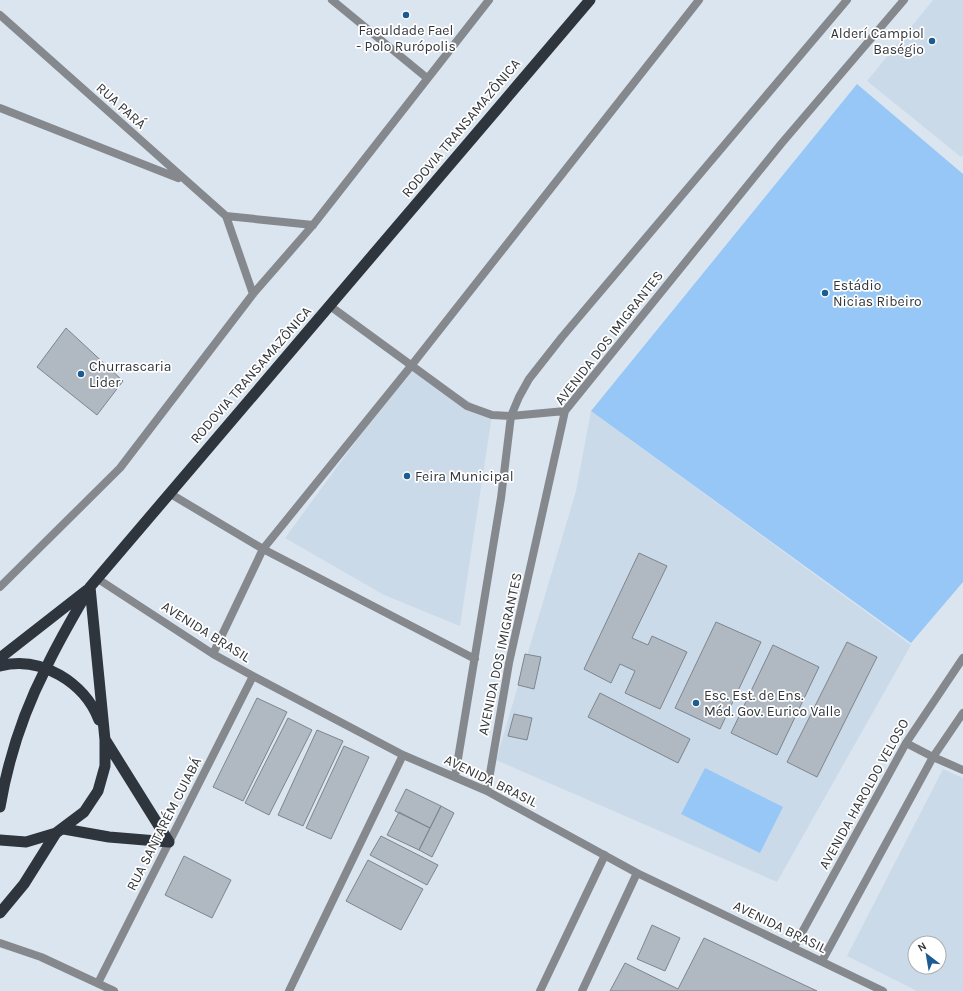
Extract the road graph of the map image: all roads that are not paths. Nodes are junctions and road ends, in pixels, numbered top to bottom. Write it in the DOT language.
graph roads {
  1 [pos="332,0"];
  2 [pos="489,0"];
  3 [pos="590,0"];
  4 [pos="699,0"];
  5 [pos="847,0"];
  6 [pos="904,0"];
  7 [pos="0,15"];
  8 [pos="427,78"];
  9 [pos="0,108"];
  10 [pos="184,180"];
  11 [pos="226,216"];
  12 [pos="313,226"];
  13 [pos="254,294"];
  14 [pos="330,306"];
  15 [pos="411,366"];
  16 [pos="565,411"];
  17 [pos="511,416"];
  18 [pos="169,493"];
  19 [pos="263,549"];
  20 [pos="98,578"];
  21 [pos="0,587"];
  22 [pos="90,587"];
  23 [pos="213,654"];
  24 [pos="0,658"];
  25 [pos="963,658"];
  26 [pos="475,659"];
  27 [pos="0,666"];
  28 [pos="45,668"];
  29 [pos="253,676"];
  30 [pos="963,713"];
  31 [pos="104,735"];
  32 [pos="906,743"];
  33 [pos="403,755"];
  34 [pos="933,757"];
  35 [pos="963,770"];
  36 [pos="455,777"];
  37 [pos="486,790"];
  38 [pos="0,807"];
  39 [pos="60,831"];
  40 [pos="0,840"];
  41 [pos="169,842"];
  42 [pos="605,855"];
  43 [pos="637,873"];
  44 [pos="0,913"];
  45 [pos="0,943"];
  46 [pos="794,947"];
  47 [pos="822,961"];
  48 [pos="98,983"];
  49 [pos="114,991"];
  50 [pos="289,991"];
  51 [pos="540,991"];
  52 [pos="582,991"];
  53 [pos="883,991"];
  1 -- 8 [label="street"];
  2 -- 8 [label="street"];
  3 -- 14 [label="highway, RODOVIA TRANSAMAZÔNICA"];
  4 -- 15 [label="street"];
  5 -- 17 [label="street, AVENIDA DOS IMIGRANTES"];
  6 -- 16 [label="street, AVENIDA DOS IMIGRANTES"];
  7 -- 10 [label="street, RUA PARÁ"];
  8 -- 12 [label="street"];
  9 -- 10 [label="street"];
  10 -- 11 [label="street, RUA PARÁ"];
  11 -- 12 [label="street"];
  11 -- 13 [label="street, RUA PARÁ"];
  12 -- 13 [label="street"];
  13 -- 21 [label="street"];
  14 -- 15 [label="street"];
  14 -- 18 [label="highway, RODOVIA TRANSAMAZÔNICA"];
  15 -- 17 [label="street"];
  15 -- 19 [label="street"];
  16 -- 17 [label="street"];
  16 -- 37 [label="street, AVENIDA DOS IMIGRANTES"];
  17 -- 26 [label="street, AVENIDA DOS IMIGRANTES"];
  18 -- 19 [label="street"];
  18 -- 20 [label="highway, RODOVIA TRANSAMAZÔNICA"];
  19 -- 23 [label="street"];
  19 -- 26 [label="street"];
  20 -- 22 [label="highway, RODOVIA TRANSAMAZÔNICA"];
  20 -- 23 [label="street, AVENIDA BRASIL"];
  22 -- 24 [label="highway"];
  22 -- 28 [label="highway, RODOVIA TRANSAMAZÔNICA"];
  22 -- 31 [label="highway"];
  23 -- 29 [label="street, AVENIDA BRASIL"];
  25 -- 32 [label="street, AVENIDA HAROLDO VELOSO"];
  26 -- 36 [label="street, AVENIDA DOS IMIGRANTES"];
  27 -- 28 [label="highway"];
  28 -- 31 [label="highway"];
  28 -- 38 [label="highway, RODOVIA TRANSAMAZÔNICA"];
  29 -- 33 [label="street, AVENIDA BRASIL"];
  29 -- 41 [label="street, RUA SANTARÉM CUIABÁ"];
  30 -- 34 [label="street"];
  31 -- 39 [label="highway"];
  31 -- 41 [label="highway"];
  32 -- 34 [label="street"];
  32 -- 46 [label="street, AVENIDA HAROLDO VELOSO"];
  33 -- 36 [label="street, AVENIDA BRASIL"];
  33 -- 50 [label="street"];
  34 -- 35 [label="street"];
  34 -- 47 [label="street"];
  36 -- 37 [label="street, AVENIDA BRASIL"];
  37 -- 42 [label="street, AVENIDA BRASIL"];
  39 -- 40 [label="highway"];
  39 -- 41 [label="highway"];
  39 -- 44 [label="highway"];
  41 -- 48 [label="street, RUA SANTARÉM CUIABÁ"];
  42 -- 43 [label="street, AVENIDA BRASIL"];
  42 -- 51 [label="street"];
  43 -- 46 [label="street, AVENIDA BRASIL"];
  43 -- 52 [label="street"];
  45 -- 48 [label="street"];
  46 -- 47 [label="street, AVENIDA BRASIL"];
  47 -- 53 [label="street, AVENIDA BRASIL"];
  48 -- 49 [label="street"];
}
